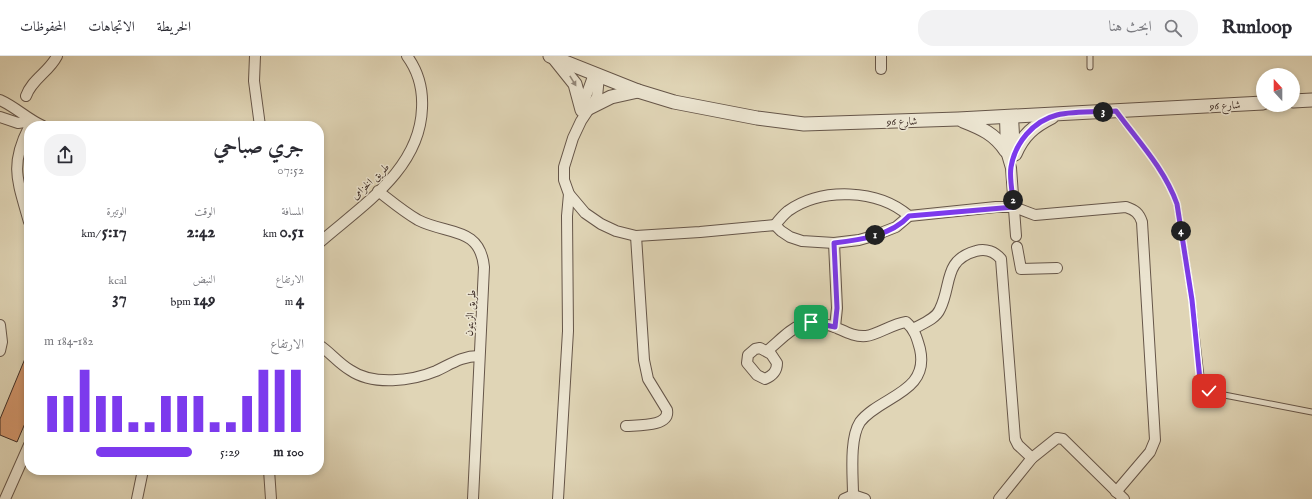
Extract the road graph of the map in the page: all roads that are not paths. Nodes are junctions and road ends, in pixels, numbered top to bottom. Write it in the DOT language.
graph roads {
  1 [pos="57,56"];
  2 [pos="255,56"];
  3 [pos="407,56"];
  4 [pos="881,56"];
  5 [pos="1090,56"];
  6 [pos="552,57"];
  7 [pos="1090,67"];
  8 [pos="882,69"];
  9 [pos="597,75"];
  10 [pos="638,91"];
  11 [pos="26,96"];
  12 [pos="0,100"];
  13 [pos="1312,100"];
  14 [pos="1300,101"];
  15 [pos="1256,103"];
  16 [pos="11,104"];
  17 [pos="1116,111"];
  18 [pos="584,113"];
  19 [pos="1057,115"];
  20 [pos="1009,117"];
  21 [pos="2,118"];
  22 [pos="958,120"];
  23 [pos="26,121"];
  24 [pos="259,121"];
  25 [pos="24,124"];
  26 [pos="24,138"];
  27 [pos="1010,152"];
  28 [pos="378,191"];
  29 [pos="569,194"];
  30 [pos="24,206"];
  31 [pos="1014,207"];
  32 [pos="909,216"];
  33 [pos="775,225"];
  34 [pos="636,236"];
  35 [pos="1016,236"];
  36 [pos="324,239"];
  37 [pos="834,243"];
  38 [pos="1017,247"];
  39 [pos="1057,268"];
  40 [pos="0,326"];
  41 [pos="835,327"];
  42 [pos="913,329"];
  43 [pos="324,349"];
  44 [pos="0,351"];
  45 [pos="767,351"];
  46 [pos="479,356"];
  47 [pos="1312,412"];
  48 [pos="626,426"];
  49 [pos="24,455"];
  50 [pos="1032,458"];
  51 [pos="142,475"];
  52 [pos="269,475"];
  53 [pos="1116,492"];
  54 [pos="848,497"];
  55 [pos="5,499"];
  56 [pos="137,499"];
  57 [pos="271,499"];
  58 [pos="473,499"];
  59 [pos="558,499"];
  60 [pos="865,499"];
  61 [pos="999,499"];
  62 [pos="1124,499"];
  1 -- 11 [label="street"];
  2 -- 24 [label="street"];
  3 -- 28 [label="street, طريق الخزامى"];
  4 -- 8 [label="street"];
  5 -- 7 [label="lane"];
  6 -- 9 [label="street, شارع 96"];
  6 -- 18 [label="street, one-way"];
  9 -- 10 [label="street, شارع 96"];
  9 -- 18 [label="street"];
  10 -- 18 [label="street"];
  10 -- 22 [label="street, شارع 96"];
  12 -- 16 [label="street"];
  13 -- 14 [label="street"];
  15 -- 17 [label="street, شارع 96"];
  16 -- 21 [label="street"];
  16 -- 23 [label="street"];
  17 -- 19 [label="street, شارع 96"];
  17 -- 47 [label="lane"];
  18 -- 29 [label="street"];
  19 -- 20 [label="street, شارع 96"];
  19 -- 27 [label="street"];
  20 -- 22 [label="street, شارع 96"];
  20 -- 27 [label="street"];
  21 -- 25 [label="street"];
  22 -- 27 [label="street"];
  26 -- 30 [label="street"];
  27 -- 31 [label="street"];
  28 -- 36 [label="street, طريق الخزامى"];
  28 -- 46 [label="street, طريق الزيتون"];
  29 -- 34 [label="street"];
  29 -- 59 [label="street"];
  31 -- 32 [label="street"];
  31 -- 35 [label="street"];
  31 -- 53 [label="street"];
  32 -- 33 [label="street"];
  32 -- 37 [label="street"];
  33 -- 34 [label="street"];
  33 -- 37 [label="street"];
  34 -- 48 [label="street"];
  37 -- 41 [label="street"];
  38 -- 39 [label="street"];
  40 -- 44 [label="street"];
  41 -- 42 [label="street"];
  41 -- 45 [label="street"];
  42 -- 50 [label="street"];
  42 -- 54 [label="street"];
  43 -- 46 [label="street"];
  46 -- 58 [label="street, طريق الزيتون"];
  49 -- 55 [label="street"];
  50 -- 53 [label="street"];
  50 -- 61 [label="street"];
  51 -- 56 [label="street"];
  52 -- 57 [label="street"];
  53 -- 62 [label="street"];
  54 -- 60 [label="street"];
}
